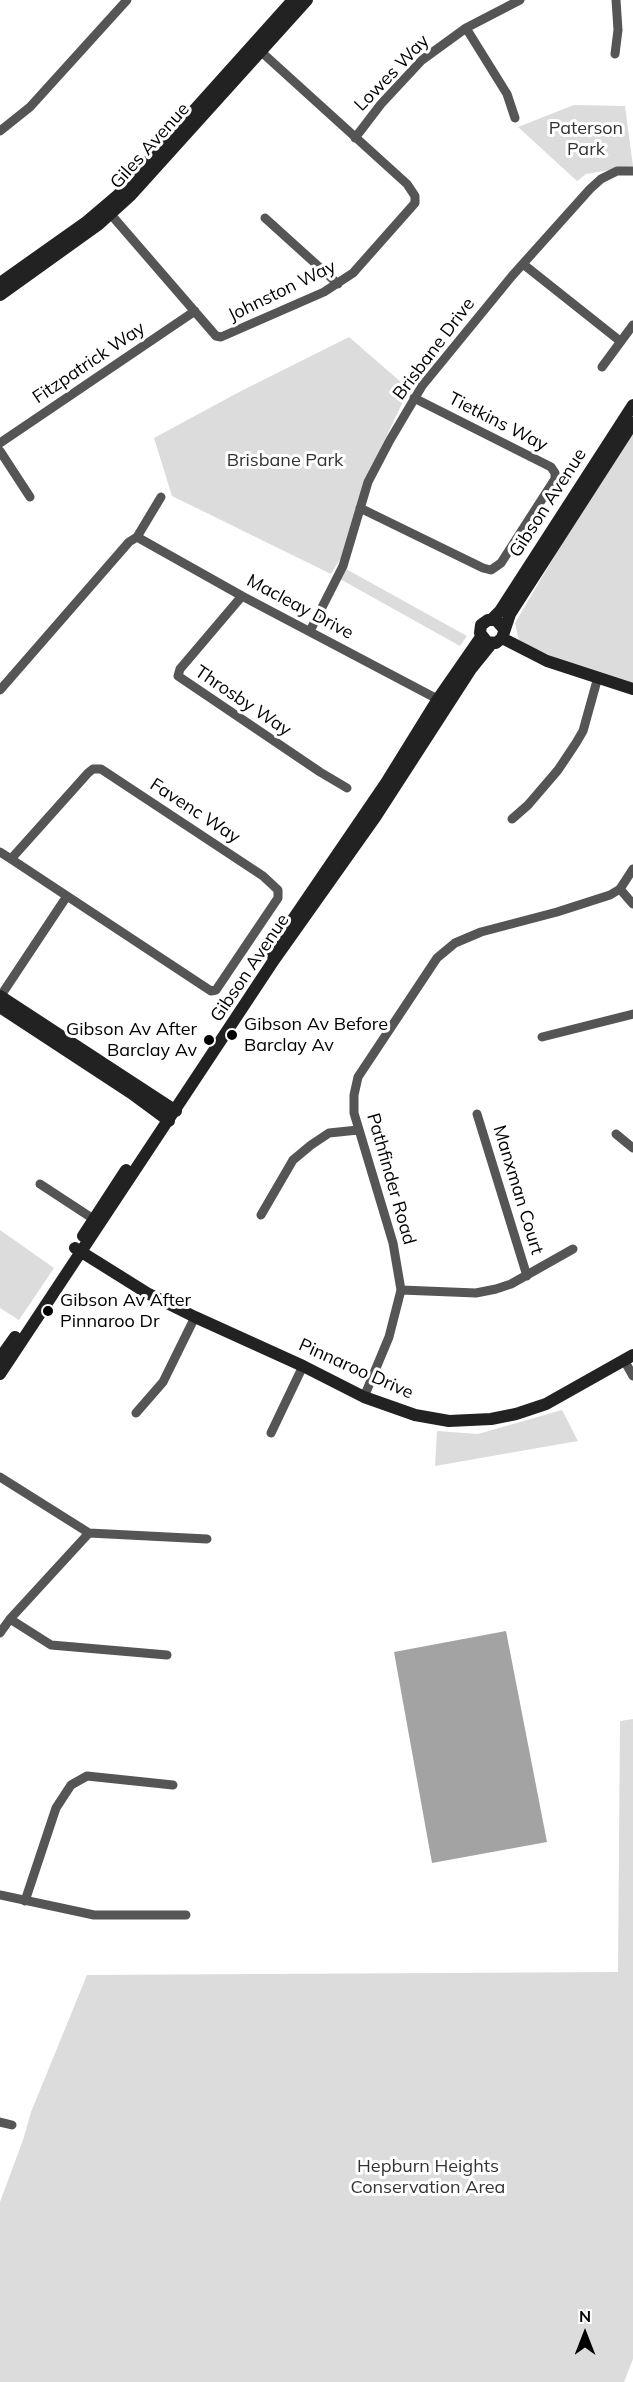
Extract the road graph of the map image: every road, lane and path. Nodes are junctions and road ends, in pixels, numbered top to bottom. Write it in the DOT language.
graph roads {
  1 [pos="128,0"];
  2 [pos="293,0"];
  3 [pos="307,0"];
  4 [pos="520,0"];
  5 [pos="615,0"];
  6 [pos="466,28"];
  7 [pos="256,48"];
  8 [pos="615,54"];
  9 [pos="515,118"];
  10 [pos="0,131"];
  11 [pos="355,138"];
  12 [pos="633,171"];
  13 [pos="107,211"];
  14 [pos="266,218"];
  15 [pos="523,264"];
  16 [pos="0,283"];
  17 [pos="338,284"];
  18 [pos="0,295"];
  19 [pos="195,311"];
  20 [pos="633,325"];
  21 [pos="620,341"];
  22 [pos="602,367"];
  23 [pos="414,398"];
  24 [pos="633,405"];
  25 [pos="633,423"];
  26 [pos="0,443"];
  27 [pos="0,451"];
  28 [pos="30,497"];
  29 [pos="161,498"];
  30 [pos="360,508"];
  31 [pos="137,537"];
  32 [pos="242,596"];
  33 [pos="492,619"];
  34 [pos="310,631"];
  35 [pos="495,636"];
  36 [pos="598,677"];
  37 [pos="633,689"];
  38 [pos="0,690"];
  39 [pos="443,702"];
  40 [pos="347,788"];
  41 [pos="512,819"];
  42 [pos="0,852"];
  43 [pos="11,859"];
  44 [pos="633,869"];
  45 [pos="620,889"];
  46 [pos="67,896"];
  47 [pos="633,904"];
  48 [pos="0,999"];
  49 [pos="633,1014"];
  50 [pos="542,1037"];
  51 [pos="169,1114"];
  52 [pos="477,1114"];
  53 [pos="358,1130"];
  54 [pos="616,1134"];
  55 [pos="633,1148"];
  56 [pos="40,1184"];
  57 [pos="261,1215"];
  58 [pos="98,1222"];
  59 [pos="573,1249"];
  60 [pos="79,1250"];
  61 [pos="527,1276"];
  62 [pos="401,1290"];
  63 [pos="195,1317"];
  64 [pos="0,1358"];
  65 [pos="628,1358"];
  66 [pos="303,1366"];
  67 [pos="0,1374"];
  68 [pos="633,1376"];
  69 [pos="364,1397"];
  70 [pos="136,1413"];
  71 [pos="271,1433"];
  72 [pos="0,1477"];
  73 [pos="89,1533"];
  74 [pos="207,1539"];
  75 [pos="10,1619"];
  76 [pos="0,1633"];
  77 [pos="167,1655"];
  78 [pos="173,1785"];
  79 [pos="0,1895"];
  80 [pos="25,1901"];
  81 [pos="186,1915"];
  82 [pos="0,2122"];
  83 [pos="12,2125"];
  1 -- 10 [label="street"];
  2 -- 7 [label="street, Giles Avenue"];
  3 -- 7 [label="street, Giles Avenue"];
  4 -- 6 [label="street, Lowes Way"];
  5 -- 8 [label="street"];
  6 -- 9 [label="street"];
  6 -- 11 [label="street, Lowes Way"];
  7 -- 11 [label="street, Johnston Way"];
  7 -- 13 [label="street, Giles Avenue"];
  11 -- 17 [label="street, Johnston Way"];
  12 -- 15 [label="street, Brisbane Drive"];
  13 -- 16 [label="street, Giles Avenue"];
  13 -- 18 [label="street, Giles Avenue"];
  13 -- 19 [label="street, Johnston Way"];
  14 -- 17 [label="street"];
  15 -- 21 [label="street"];
  15 -- 23 [label="street, Brisbane Drive"];
  17 -- 19 [label="street, Johnston Way"];
  19 -- 26 [label="street, Fitzpatrick Way"];
  20 -- 21 [label="street"];
  21 -- 22 [label="street"];
  23 -- 30 [label="street, Brisbane Drive"];
  23 -- 30 [label="street, Tietkins Way"];
  24 -- 33 [label="street, Gibson Avenue"];
  25 -- 35 [label="street, Gibson Avenue"];
  27 -- 28 [label="street"];
  29 -- 31 [label="street"];
  30 -- 34 [label="street, Brisbane Drive"];
  31 -- 32 [label="street, Macleay Drive"];
  31 -- 38 [label="street"];
  32 -- 34 [label="street, Macleay Drive"];
  32 -- 40 [label="street, Throsby Way"];
  33 -- 35 [label="street"];
  33 -- 35 [label="street, Gibson Avenue"];
  34 -- 39 [label="street, Macleay Drive"];
  35 -- 36 [label="street"];
  35 -- 39 [label="street, Gibson Avenue"];
  36 -- 37 [label="street"];
  36 -- 41 [label="street"];
  39 -- 51 [label="street, Gibson Avenue"];
  42 -- 43 [label="street"];
  43 -- 46 [label="street"];
  43 -- 46 [label="street, Favenc Way"];
  44 -- 45 [label="street"];
  45 -- 47 [label="street"];
  45 -- 53 [label="street, Pathfinder Road"];
  46 -- 48 [label="street"];
  48 -- 51 [label="street"];
  49 -- 50 [label="street"];
  51 -- 58 [label="street, Gibson Avenue"];
  52 -- 61 [label="street, Manxman Court"];
  53 -- 57 [label="street"];
  53 -- 62 [label="street, Pathfinder Road"];
  54 -- 55 [label="street"];
  56 -- 58 [label="street"];
  58 -- 60 [label="street, Gibson Avenue"];
  59 -- 61 [label="street"];
  60 -- 63 [label="street, Pinnaroo Drive"];
  60 -- 64 [label="street, Gibson Avenue"];
  60 -- 67 [label="street, Gibson Avenue"];
  61 -- 62 [label="street"];
  62 -- 69 [label="street, Pathfinder Road"];
  63 -- 66 [label="street, Pinnaroo Drive"];
  63 -- 70 [label="street"];
  65 -- 68 [label="street"];
  65 -- 69 [label="street, Pinnaroo Drive"];
  66 -- 69 [label="street, Pinnaroo Drive"];
  66 -- 71 [label="street"];
  72 -- 73 [label="street"];
  73 -- 74 [label="street"];
  73 -- 75 [label="street"];
  75 -- 76 [label="street"];
  75 -- 77 [label="street"];
  78 -- 80 [label="street"];
  79 -- 80 [label="street"];
  80 -- 81 [label="street"];
  82 -- 83 [label="street"];
}
